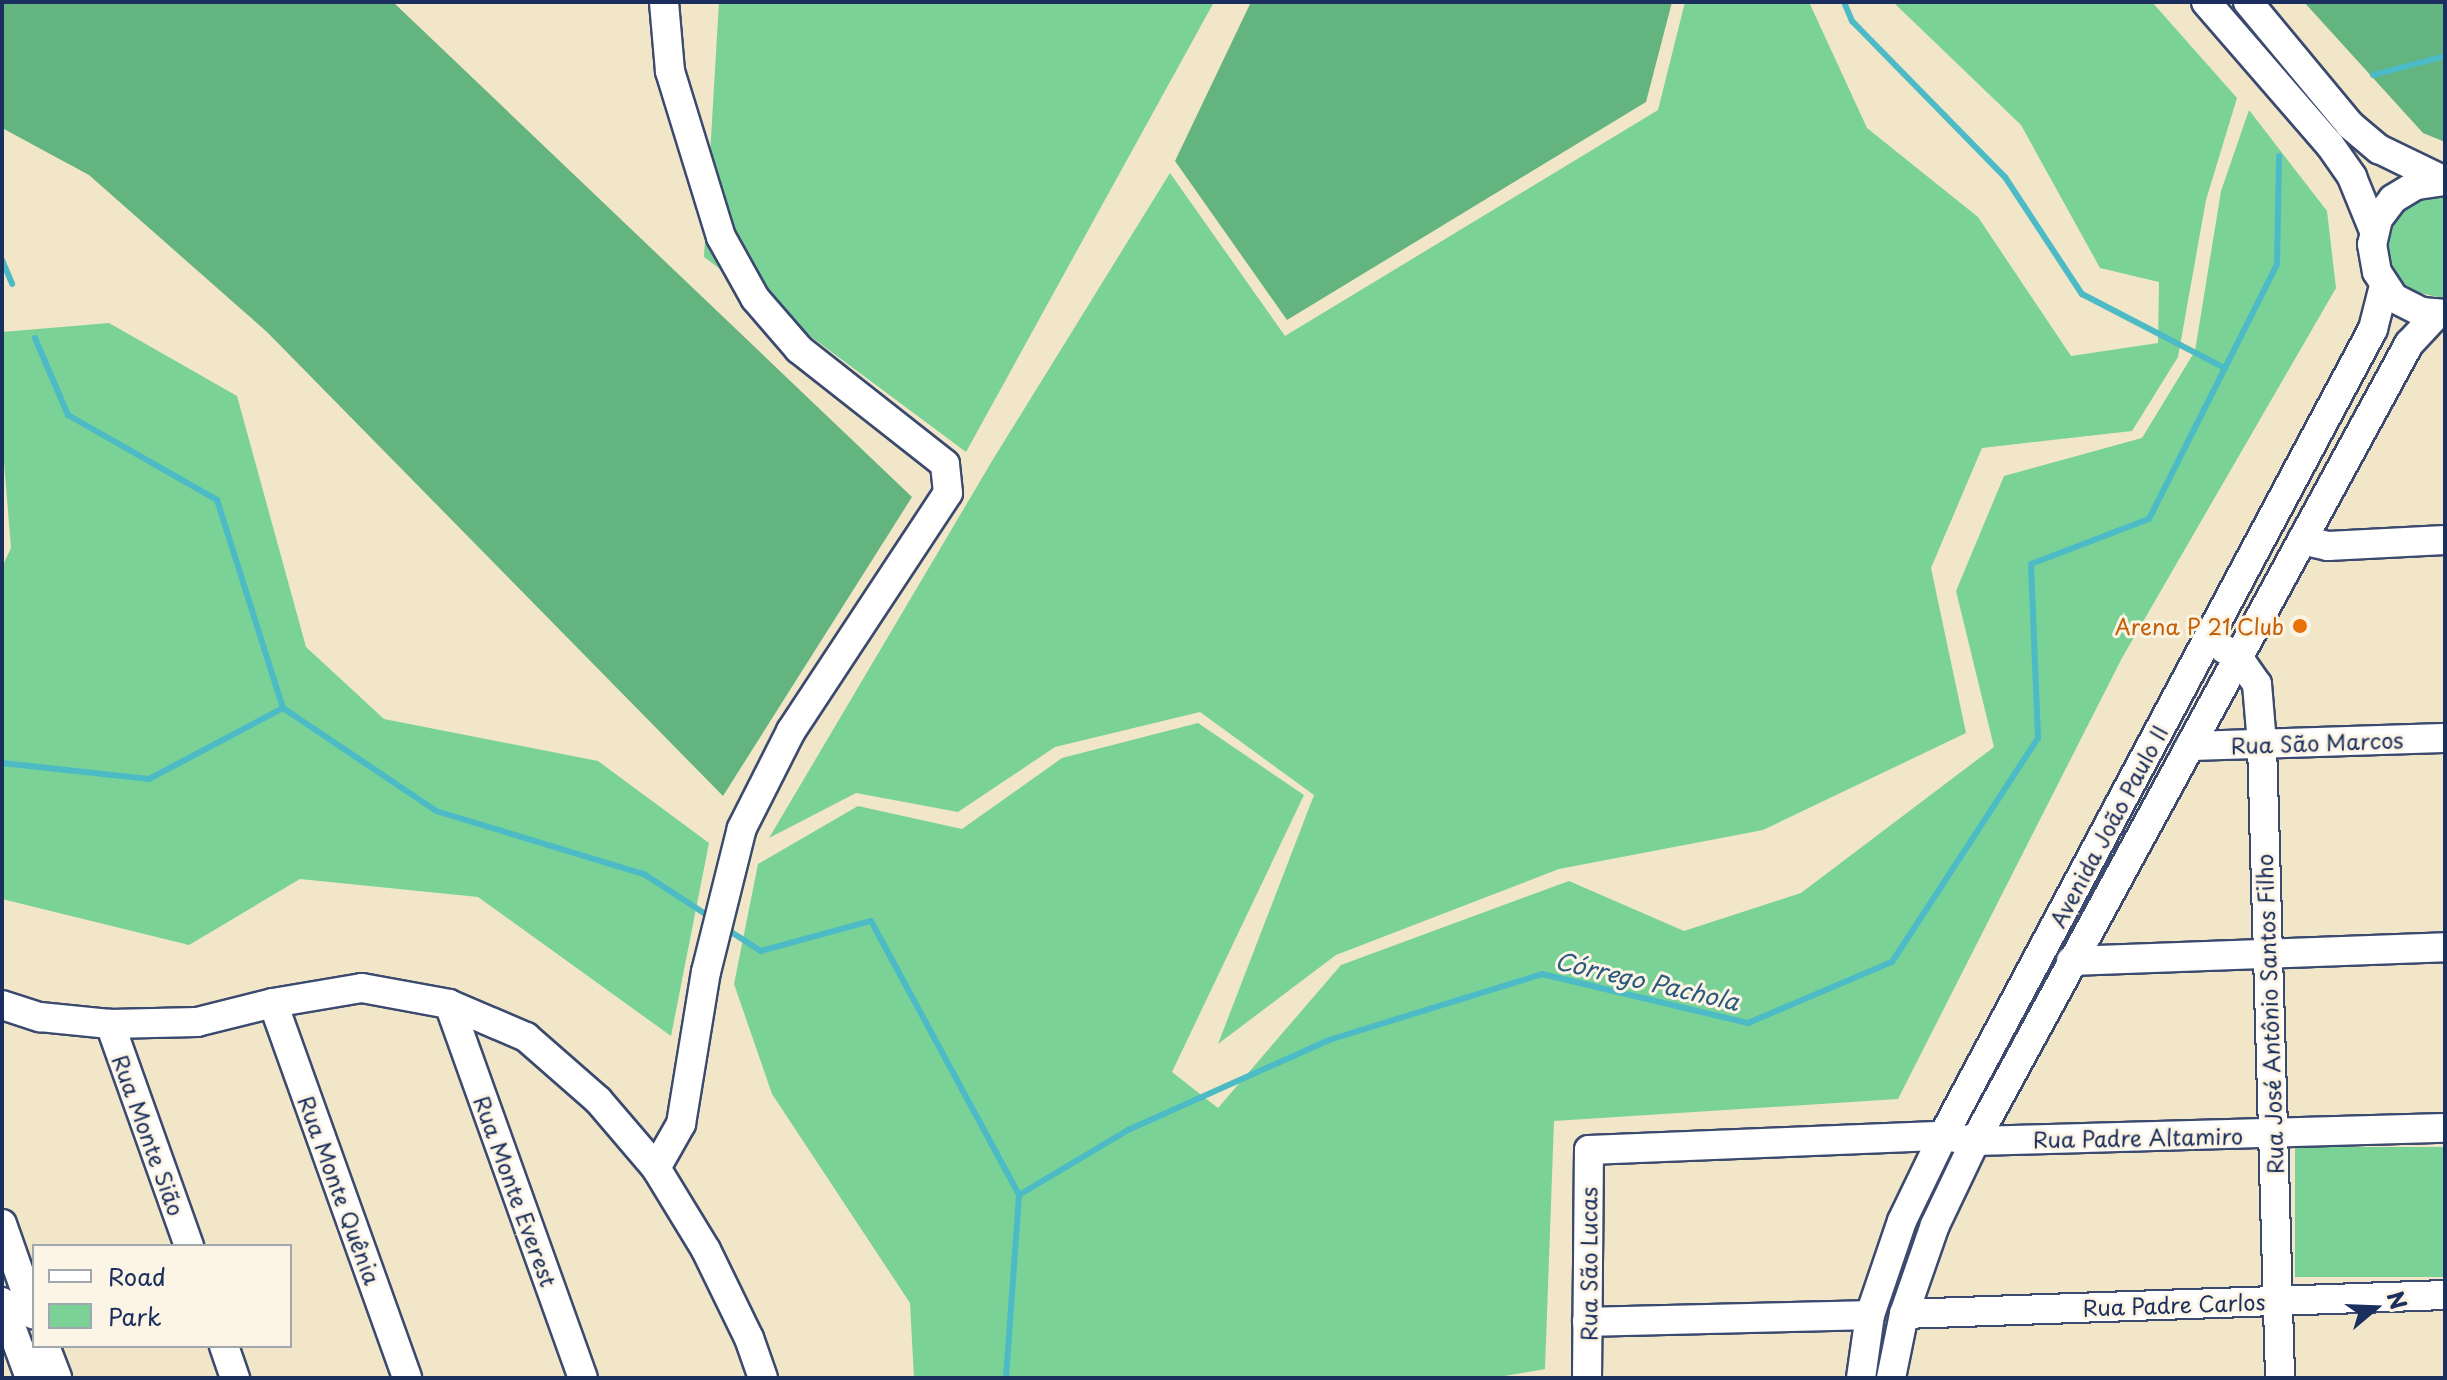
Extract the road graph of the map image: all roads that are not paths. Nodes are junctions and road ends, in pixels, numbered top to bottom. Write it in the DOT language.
graph roads {
  1 [pos="664,2"];
  2 [pos="2206,2"];
  3 [pos="2248,2"];
  4 [pos="2445,181"];
  5 [pos="2374,231"];
  6 [pos="2384,286"];
  7 [pos="2441,314"];
  8 [pos="2302,540"];
  9 [pos="2445,540"];
  10 [pos="2207,640"];
  11 [pos="2238,657"];
  12 [pos="2445,738"];
  13 [pos="2262,744"];
  14 [pos="2190,746"];
  15 [pos="2445,947"];
  16 [pos="2268,953"];
  17 [pos="2071,961"];
  18 [pos="273,1003"];
  19 [pos="449,1004"];
  20 [pos="2,1005"];
  21 [pos="110,1024"];
  22 [pos="2445,1128"];
  23 [pos="2273,1134"];
  24 [pos="1943,1136"];
  25 [pos="1975,1141"];
  26 [pos="656,1168"];
  27 [pos="2,1224"];
  28 [pos="188,1244"];
  29 [pos="2445,1295"];
  30 [pos="2277,1301"];
  31 [pos="2,1302"];
  32 [pos="32,1309"];
  33 [pos="1904,1314"];
  34 [pos="1870,1315"];
  35 [pos="1587,1322"];
  36 [pos="46,1348"];
  37 [pos="225,1348"];
  38 [pos="30,1378"];
  39 [pos="57,1378"];
  40 [pos="235,1378"];
  41 [pos="407,1378"];
  42 [pos="583,1378"];
  43 [pos="763,1378"];
  44 [pos="1587,1378"];
  45 [pos="1861,1378"];
  46 [pos="1891,1378"];
  47 [pos="2280,1378"];
  1 -- 26 [label="street"];
  2 -- 5 [label="street"];
  3 -- 4 [label="street"];
  4 -- 5 [label="street"];
  5 -- 6 [label="street"];
  6 -- 7 [label="street"];
  6 -- 10 [label="street, Avenida João Paulo II"];
  7 -- 8 [label="street, Avenida João Paulo II"];
  8 -- 9 [label="street"];
  8 -- 11 [label="street, Avenida João Paulo II"];
  10 -- 11 [label="street"];
  10 -- 24 [label="street, Avenida João Paulo II"];
  11 -- 13 [label="street, Rua José Antônio Santos Filho"];
  11 -- 14 [label="street, Avenida João Paulo II"];
  12 -- 13 [label="street, Rua São Marcos"];
  13 -- 14 [label="street, Rua São Marcos"];
  13 -- 16 [label="street, Rua José Antônio Santos Filho"];
  14 -- 17 [label="street, Avenida João Paulo II"];
  15 -- 16 [label="street"];
  16 -- 17 [label="street"];
  16 -- 23 [label="street, Rua José Antônio Santos Filho"];
  17 -- 25 [label="street, Avenida João Paulo II"];
  18 -- 19 [label="street"];
  18 -- 21 [label="street"];
  18 -- 41 [label="street, Rua Monte Quênia"];
  19 -- 26 [label="street"];
  19 -- 42 [label="street, Rua Monte Everest"];
  20 -- 21 [label="street"];
  21 -- 28 [label="street, Rua Monte Sião"];
  22 -- 23 [label="street, Rua Padre Altamiro"];
  23 -- 25 [label="street, Rua Padre Altamiro"];
  23 -- 30 [label="street, Rua José Antônio Santos Filho"];
  24 -- 25 [label="street, Rua Padre Altamiro"];
  24 -- 34 [label="street, Avenida João Paulo II"];
  24 -- 35 [label="street, Rua São Lucas"];
  25 -- 33 [label="street, Avenida João Paulo II"];
  26 -- 43 [label="street"];
  27 -- 32 [label="street"];
  29 -- 30 [label="street, Rua Padre Carlos"];
  30 -- 33 [label="street, Rua Padre Carlos"];
  30 -- 47 [label="street, Rua José Antônio Santos Filho"];
  31 -- 38 [label="street"];
  33 -- 46 [label="street, Avenida João Paulo II"];
  34 -- 35 [label="street"];
  34 -- 45 [label="street, Avenida João Paulo II"];
  35 -- 44 [label="street, Rua São Lucas"];
  36 -- 39 [label="street"];
  37 -- 40 [label="street"];
}
